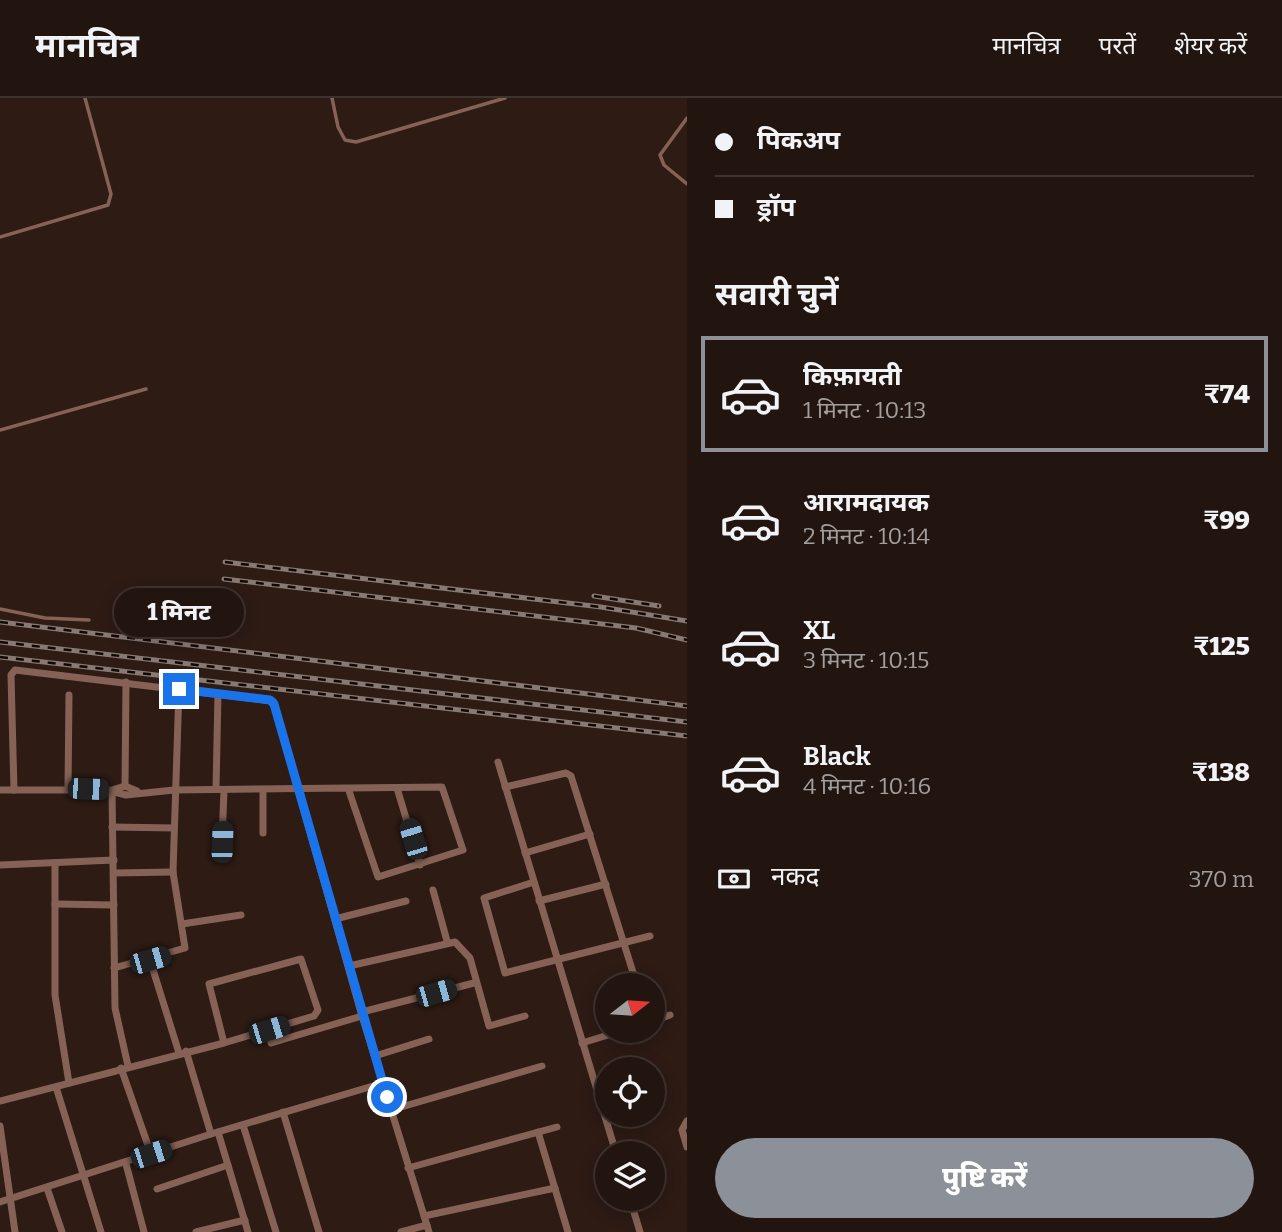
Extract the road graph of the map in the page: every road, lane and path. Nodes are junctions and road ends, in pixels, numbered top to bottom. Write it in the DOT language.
graph roads {
  1 [pos="85,98"];
  2 [pos="332,98"];
  3 [pos="505,98"];
  4 [pos="687,118"];
  5 [pos="687,184"];
  6 [pos="0,237"];
  7 [pos="146,388"];
  8 [pos="0,430"];
  9 [pos="0,609"];
  10 [pos="89,620"];
  11 [pos="127,682"];
  12 [pos="179,689"];
  13 [pos="218,694"];
  14 [pos="69,695"];
  15 [pos="498,762"];
  16 [pos="125,786"];
  17 [pos="505,787"];
  18 [pos="298,788"];
  19 [pos="348,788"];
  20 [pos="397,788"];
  21 [pos="68,789"];
  22 [pos="263,789"];
  23 [pos="0,790"];
  24 [pos="14,790"];
  25 [pos="112,790"];
  26 [pos="174,790"];
  27 [pos="220,790"];
  28 [pos="137,791"];
  29 [pos="112,827"];
  30 [pos="174,828"];
  31 [pos="263,833"];
  32 [pos="590,834"];
  33 [pos="222,842"];
  34 [pos="525,853"];
  35 [pos="114,860"];
  36 [pos="55,863"];
  37 [pos="421,864"];
  38 [pos="0,865"];
  39 [pos="173,872"];
  40 [pos="114,873"];
  41 [pos="534,882"];
  42 [pos="606,884"];
  43 [pos="433,890"];
  44 [pos="406,901"];
  45 [pos="539,901"];
  46 [pos="55,904"];
  47 [pos="114,905"];
  48 [pos="241,915"];
  49 [pos="335,919"];
  50 [pos="183,924"];
  51 [pos="650,936"];
  52 [pos="447,941"];
  53 [pos="624,943"];
  54 [pos="150,960"];
  55 [pos="557,961"];
  56 [pos="349,966"];
  57 [pos="114,968"];
  58 [pos="633,973"];
  59 [pos="474,983"];
  60 [pos="362,1014"];
  61 [pos="670,1015"];
  62 [pos="524,1016"];
  63 [pos="665,1017"];
  64 [pos="595,1039"];
  65 [pos="429,1040"];
  66 [pos="224,1043"];
  67 [pos="271,1043"];
  68 [pos="582,1043"];
  69 [pos="183,1052"];
  70 [pos="375,1056"];
  71 [pos="542,1066"];
  72 [pos="124,1067"];
  73 [pos="69,1083"];
  74 [pos="383,1083"];
  75 [pos="56,1087"];
  76 [pos="0,1101"];
  77 [pos="391,1110"];
  78 [pos="283,1112"];
  79 [pos="687,1121"];
  80 [pos="243,1125"];
  81 [pos="0,1126"];
  82 [pos="557,1127"];
  83 [pos="538,1132"];
  84 [pos="215,1133"];
  85 [pos="612,1141"];
  86 [pos="687,1147"];
  87 [pos="2,1154"];
  88 [pos="151,1154"];
  89 [pos="126,1164"];
  90 [pos="228,1165"];
  91 [pos="408,1168"];
  92 [pos="84,1177"];
  93 [pos="47,1188"];
  94 [pos="555,1188"];
  95 [pos="158,1189"];
  96 [pos="9,1200"];
  97 [pos="0,1202"];
  98 [pos="634,1211"];
  99 [pos="424,1216"];
  100 [pos="245,1220"];
  101 [pos="428,1228"];
  102 [pos="15,1232"];
  103 [pos="62,1232"];
  104 [pos="101,1232"];
  105 [pos="144,1232"];
  106 [pos="196,1232"];
  107 [pos="248,1232"];
  108 [pos="276,1232"];
  109 [pos="319,1232"];
  110 [pos="401,1232"];
  111 [pos="568,1232"];
  112 [pos="640,1232"];
  1 -- 6 [label="lane"];
  2 -- 3 [label="lane"];
  4 -- 5 [label="lane"];
  7 -- 8 [label="lane"];
  9 -- 10 [label="lane"];
  11 -- 12 [label="street"];
  11 -- 16 [label="street"];
  11 -- 24 [label="street"];
  12 -- 13 [label="street"];
  12 -- 26 [label="street"];
  13 -- 18 [label="street"];
  13 -- 27 [label="street"];
  14 -- 21 [label="street"];
  15 -- 17 [label="street"];
  16 -- 25 [label="street"];
  16 -- 28 [label="street"];
  17 -- 32 [label="street"];
  17 -- 34 [label="street"];
  18 -- 19 [label="street"];
  18 -- 22 [label="street"];
  18 -- 49 [label="street"];
  19 -- 20 [label="street"];
  19 -- 37 [label="street"];
  20 -- 37 [label="street"];
  20 -- 37 [label="street"];
  21 -- 24 [label="street"];
  21 -- 25 [label="street"];
  22 -- 27 [label="street"];
  22 -- 31 [label="street"];
  23 -- 24 [label="street"];
  25 -- 28 [label="street"];
  25 -- 29 [label="street"];
  26 -- 27 [label="street"];
  26 -- 28 [label="street"];
  26 -- 30 [label="street"];
  27 -- 33 [label="street"];
  29 -- 30 [label="street"];
  29 -- 35 [label="street"];
  30 -- 39 [label="street"];
  32 -- 34 [label="street"];
  32 -- 42 [label="street"];
  34 -- 41 [label="street"];
  35 -- 36 [label="street"];
  35 -- 40 [label="street"];
  36 -- 38 [label="street"];
  36 -- 46 [label="street"];
  39 -- 40 [label="street"];
  39 -- 50 [label="street"];
  40 -- 47 [label="street"];
  41 -- 45 [label="street"];
  41 -- 55 [label="street"];
  42 -- 45 [label="street"];
  42 -- 53 [label="street"];
  43 -- 52 [label="street"];
  44 -- 49 [label="street"];
  45 -- 55 [label="street"];
  46 -- 47 [label="street"];
  46 -- 73 [label="street"];
  47 -- 57 [label="street"];
  48 -- 50 [label="street"];
  49 -- 56 [label="street"];
  50 -- 54 [label="street"];
  51 -- 53 [label="street"];
  52 -- 56 [label="street"];
  52 -- 59 [label="street"];
  53 -- 55 [label="street"];
  53 -- 58 [label="street"];
  54 -- 57 [label="street"];
  54 -- 69 [label="street"];
  55 -- 68 [label="street"];
  56 -- 60 [label="street"];
  57 -- 72 [label="street"];
  59 -- 60 [label="street"];
  59 -- 62 [label="street"];
  60 -- 67 [label="street"];
  60 -- 70 [label="street"];
  61 -- 63 [label="street"];
  64 -- 68 [label="street"];
  65 -- 70 [label="street"];
  66 -- 66 [label="street"];
  66 -- 69 [label="street"];
  68 -- 85 [label="street"];
  69 -- 72 [label="street"];
  69 -- 84 [label="street"];
  70 -- 74 [label="street"];
  71 -- 77 [label="street"];
  72 -- 73 [label="street"];
  72 -- 88 [label="street"];
  73 -- 75 [label="street"];
  74 -- 77 [label="street"];
  74 -- 78 [label="street"];
  75 -- 76 [label="street"];
  75 -- 92 [label="street"];
  77 -- 91 [label="street"];
  78 -- 80 [label="street"];
  78 -- 109 [label="street"];
  79 -- 86 [label="street"];
  80 -- 84 [label="street"];
  80 -- 108 [label="street"];
  81 -- 87 [label="street"];
  82 -- 83 [label="street"];
  83 -- 91 [label="street"];
  83 -- 94 [label="street"];
  84 -- 88 [label="street"];
  84 -- 90 [label="street"];
  87 -- 96 [label="street"];
  88 -- 89 [label="street"];
  89 -- 92 [label="street"];
  89 -- 105 [label="street"];
  90 -- 95 [label="street"];
  90 -- 100 [label="street"];
  91 -- 99 [label="street"];
  92 -- 93 [label="street"];
  92 -- 104 [label="street"];
  93 -- 96 [label="street"];
  93 -- 103 [label="street"];
  94 -- 99 [label="street"];
  94 -- 111 [label="street"];
  96 -- 97 [label="street"];
  96 -- 102 [label="street"];
  98 -- 112 [label="street"];
  99 -- 101 [label="street"];
  100 -- 106 [label="street"];
  100 -- 107 [label="street"];
  101 -- 110 [label="street"];
}
